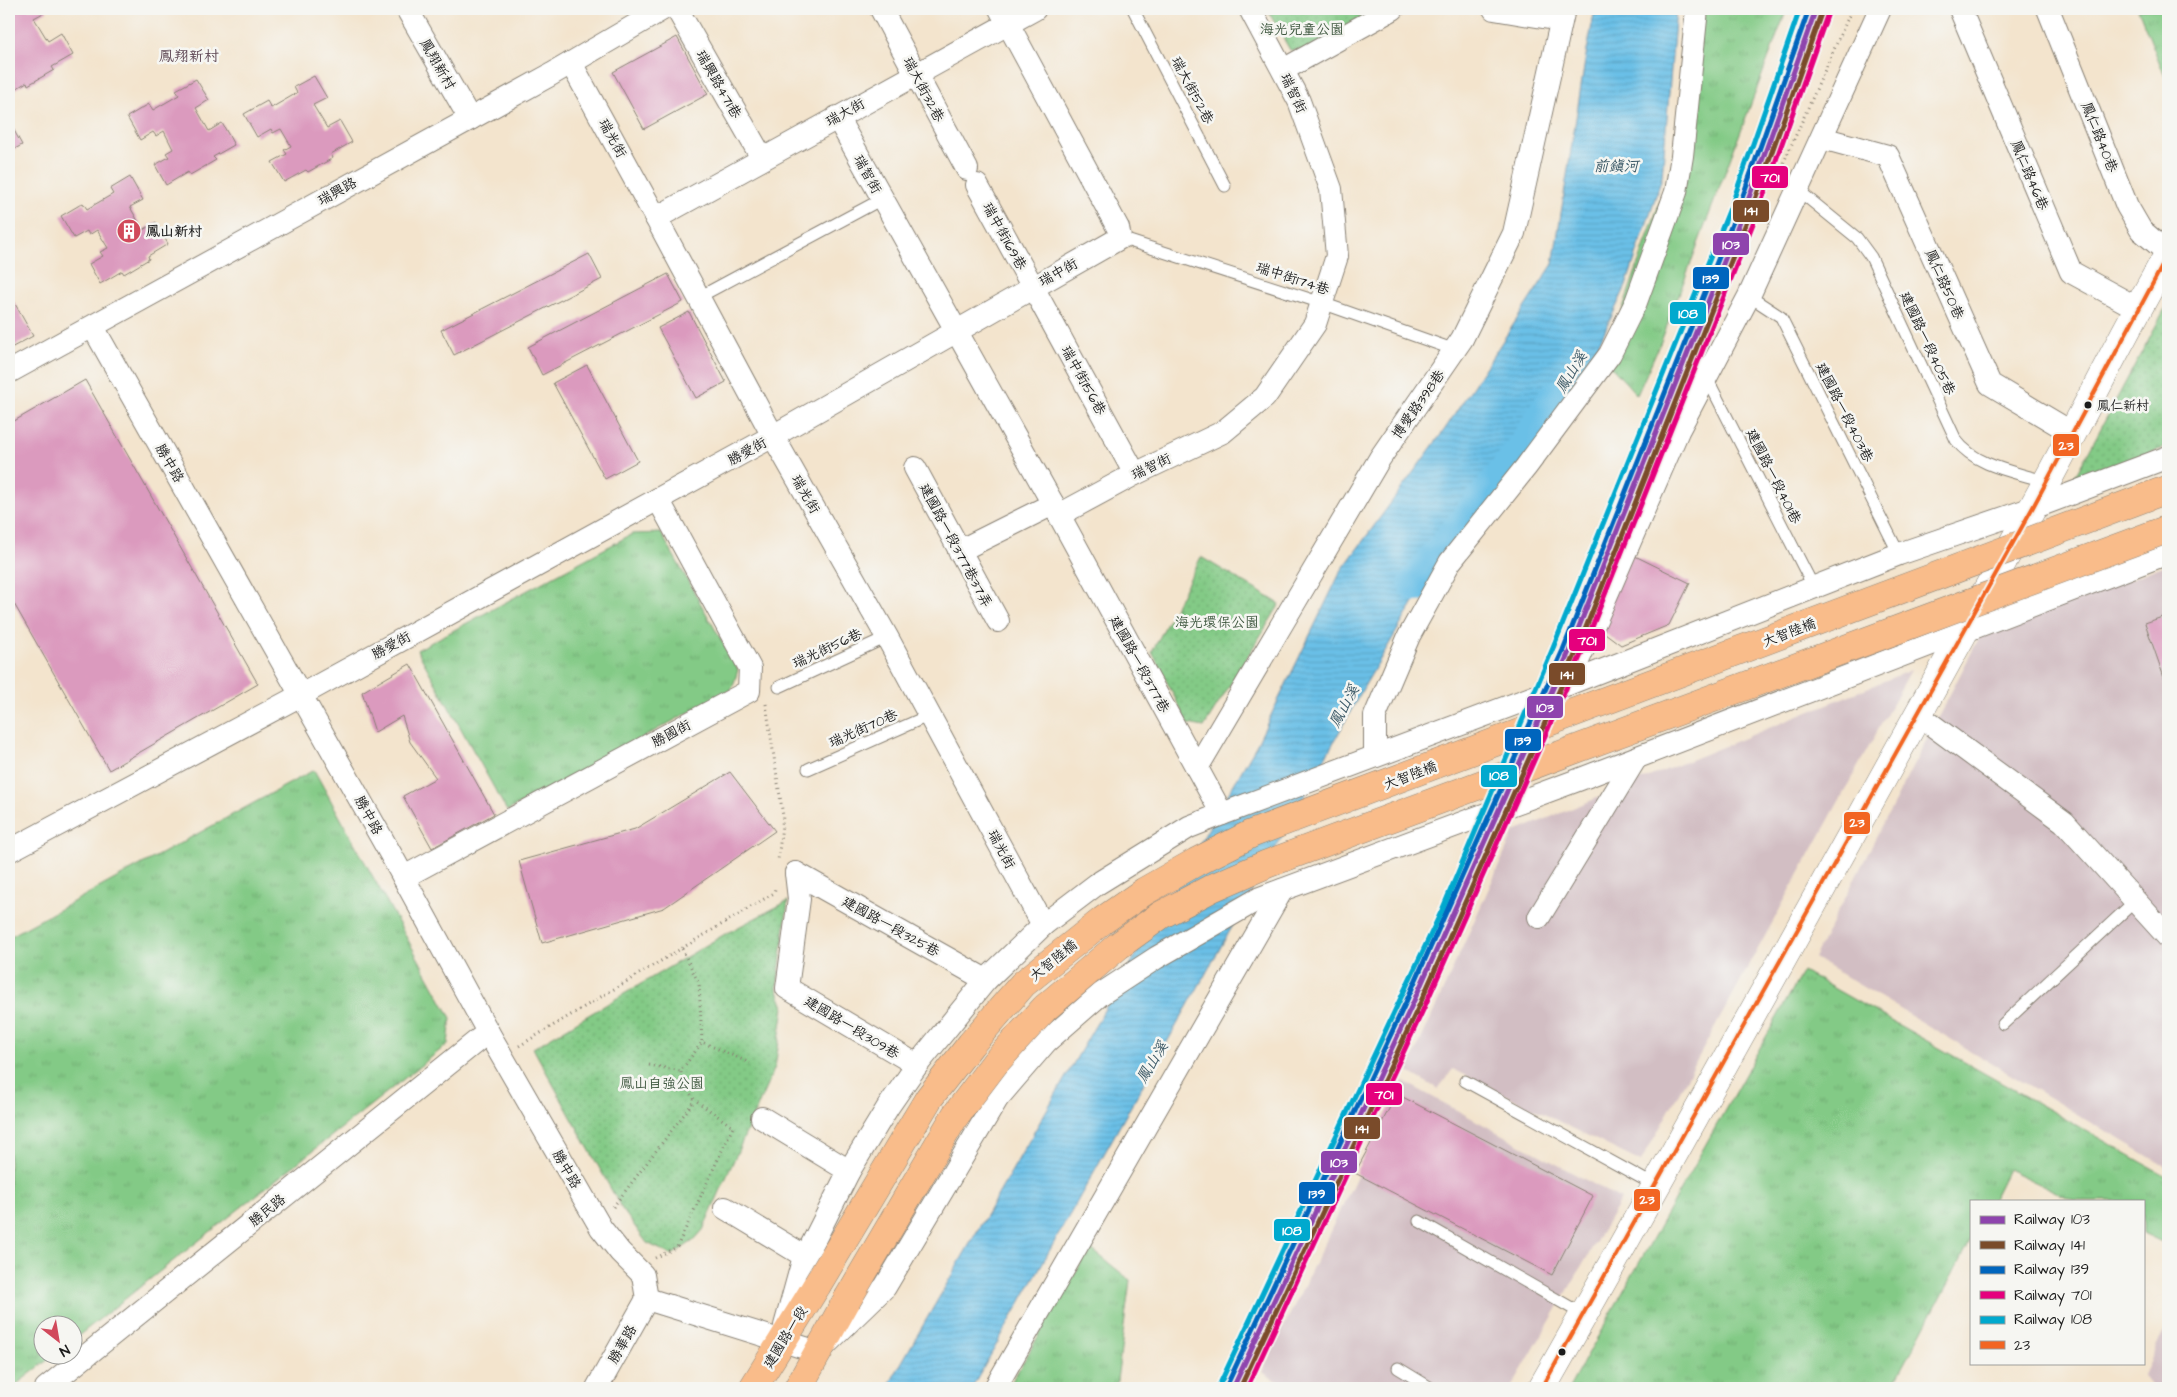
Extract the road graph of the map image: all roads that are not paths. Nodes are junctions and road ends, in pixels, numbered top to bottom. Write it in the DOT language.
graph roads {
  1 [pos="407,9"];
  2 [pos="664,9"];
  3 [pos="677,9"];
  4 [pos="881,9"];
  5 [pos="1035,9"];
  6 [pos="1133,9"];
  7 [pos="1250,9"];
  8 [pos="1394,9"];
  9 [pos="1494,9"];
  10 [pos="1697,9"];
  11 [pos="1880,9"];
  12 [pos="1960,9"];
  13 [pos="2048,9"];
  14 [pos="1563,14"];
  15 [pos="1004,16"];
  16 [pos="571,63"];
  17 [pos="1283,70"];
  18 [pos="916,74"];
  19 [pos="836,117"];
  20 [pos="470,119"];
  21 [pos="1822,138"];
  22 [pos="762,158"];
  23 [pos="972,177"];
  24 [pos="1225,186"];
  25 [pos="1798,190"];
  26 [pos="882,199"];
  27 [pos="656,218"];
  28 [pos="1120,238"];
  29 [pos="2168,254"];
  30 [pos="1033,287"];
  31 [pos="1749,296"];
  32 [pos="699,297"];
  33 [pos="1322,303"];
  34 [pos="2138,308"];
  35 [pos="93,327"];
  36 [pos="956,330"];
  37 [pos="1455,350"];
  38 [pos="9,372"];
  39 [pos="1707,378"];
  40 [pos="2074,434"];
  41 [pos="773,436"];
  42 [pos="2168,457"];
  43 [pos="915,468"];
  44 [pos="1135,474"];
  45 [pos="2047,482"];
  46 [pos="2168,490"];
  47 [pos="658,499"];
  48 [pos="2033,508"];
  49 [pos="1056,509"];
  50 [pos="2168,530"];
  51 [pos="960,551"];
  52 [pos="2168,553"];
  53 [pos="1899,554"];
  54 [pos="1814,588"];
  55 [pos="998,621"];
  56 [pos="1964,631"];
  57 [pos="888,636"];
  58 [pos="1564,685"];
  59 [pos="779,687"];
  60 [pos="301,695"];
  61 [pos="1917,714"];
  62 [pos="930,715"];
  63 [pos="1636,758"];
  64 [pos="1364,759"];
  65 [pos="1197,768"];
  66 [pos="808,769"];
  67 [pos="1228,811"];
  68 [pos="9,851"];
  69 [pos="404,878"];
  70 [pos="1282,890"];
  71 [pos="2135,900"];
  72 [pos="1539,917"];
  73 [pos="1043,925"];
  74 [pos="2168,937"];
  75 [pos="986,980"];
  76 [pos="787,988"];
  77 [pos="2002,1024"];
  78 [pos="488,1032"];
  79 [pos="917,1066"];
  80 [pos="1465,1081"];
  81 [pos="762,1118"];
  82 [pos="849,1171"];
  83 [pos="1656,1186"];
  84 [pos="725,1208"];
  85 [pos="1420,1221"];
  86 [pos="806,1257"];
  87 [pos="816,1285"];
  88 [pos="647,1299"];
  89 [pos="1584,1315"];
  90 [pos="781,1342"];
  91 [pos="818,1352"];
  92 [pos="1398,1368"];
  93 [pos="46,1388"];
  94 [pos="597,1388"];
  95 [pos="753,1388"];
  96 [pos="798,1388"];
  97 [pos="995,1388"];
  98 [pos="1431,1388"];
  99 [pos="1542,1388"];
  1 -- 20 [label="street, 鳳翔新村"];
  2 -- 16 [label="street, 瑞興路"];
  3 -- 22 [label="street, 瑞興路471巷"];
  4 -- 18 [label="street, 瑞大街32巷"];
  5 -- 15 [label="street, 瑞大街"];
  6 -- 24 [label="lane, 瑞大街52巷"];
  7 -- 17 [label="street, 瑞智街"];
  8 -- 17 [label="street"];
  9 -- 14 [label="street"];
  10 -- 64 [label="street"];
  11 -- 21 [label="street"];
  12 -- 34 [label="street, 鳳仁路46巷"];
  13 -- 29 [label="street, 鳳仁路40巷"];
  14 -- 37 [label="street, 博愛路398巷"];
  15 -- 18 [label="street, 瑞大街"];
  15 -- 28 [label="street"];
  16 -- 20 [label="street, 瑞興路"];
  16 -- 27 [label="street, 瑞光街"];
  17 -- 33 [label="street, 瑞智街"];
  18 -- 19 [label="street, 瑞大街"];
  18 -- 23 [label="street, 瑞大街32巷"];
  19 -- 22 [label="street, 瑞大街"];
  19 -- 26 [label="street, 瑞智街"];
  20 -- 35 [label="street, 瑞興路"];
  21 -- 25 [label="street"];
  21 -- 40 [label="street, 鳳仁路50巷"];
  22 -- 27 [label="street, 瑞大街"];
  23 -- 30 [label="street, 瑞中街169巷"];
  25 -- 31 [label="street"];
  25 -- 45 [label="lane, 建國路一段405巷"];
  26 -- 32 [label="lane"];
  26 -- 36 [label="street, 瑞智街"];
  27 -- 32 [label="street, 瑞光街"];
  28 -- 30 [label="street, 瑞中街"];
  28 -- 33 [label="lane, 瑞中街174巷"];
  29 -- 34 [label="street"];
  30 -- 36 [label="street, 瑞中街"];
  30 -- 44 [label="street, 瑞中街156巷"];
  31 -- 39 [label="street"];
  31 -- 53 [label="lane, 建國路一段403巷"];
  32 -- 41 [label="street, 瑞光街"];
  33 -- 37 [label="lane, 瑞中街174巷"];
  33 -- 44 [label="street, 瑞智街"];
  34 -- 40 [label="street"];
  35 -- 38 [label="street, 瑞興路"];
  35 -- 60 [label="street, 勝中路"];
  36 -- 41 [label="street, 瑞中街"];
  36 -- 49 [label="street, 瑞智街"];
  37 -- 65 [label="street, 博愛路398巷"];
  39 -- 54 [label="lane, 建國路一段401巷"];
  39 -- 58 [label="street"];
  40 -- 45 [label="street"];
  41 -- 47 [label="street, 勝愛街"];
  41 -- 57 [label="street, 瑞光街"];
  42 -- 48 [label="street"];
  43 -- 51 [label="street, 建國路一段377巷37弄"];
  44 -- 49 [label="street, 瑞智街"];
  45 -- 48 [label="street"];
  46 -- 87 [label="main road, 大智陸橋, bridge"];
  47 -- 60 [label="street, 勝愛街"];
  47 -- 69 [label="street, 勝國街"];
  48 -- 53 [label="street"];
  48 -- 56 [label="street"];
  49 -- 51 [label="street"];
  49 -- 65 [label="street, 建國路一段377巷"];
  50 -- 91 [label="main road, bridge"];
  51 -- 55 [label="street, 建國路一段377巷37弄"];
  52 -- 56 [label="street"];
  53 -- 54 [label="street"];
  54 -- 58 [label="street"];
  56 -- 61 [label="street"];
  56 -- 63 [label="street"];
  57 -- 59 [label="lane, 瑞光街56巷"];
  57 -- 62 [label="street, 瑞光街"];
  58 -- 64 [label="street"];
  60 -- 68 [label="street, 勝愛街"];
  60 -- 69 [label="street, 勝中路"];
  61 -- 71 [label="street"];
  61 -- 83 [label="street"];
  62 -- 66 [label="lane, 瑞光街70巷"];
  62 -- 73 [label="street, 瑞光街"];
  63 -- 70 [label="street"];
  63 -- 72 [label="street"];
  64 -- 67 [label="street"];
  65 -- 67 [label="street, 建國路一段377巷"];
  67 -- 73 [label="street"];
  69 -- 78 [label="street, 勝中路"];
  70 -- 91 [label="street"];
  70 -- 97 [label="street"];
  71 -- 74 [label="street"];
  71 -- 77 [label="lane"];
  73 -- 75 [label="street"];
  75 -- 76 [label="street, 建國路一段325巷"];
  75 -- 79 [label="street"];
  76 -- 79 [label="street, 建國路一段309巷"];
  78 -- 88 [label="street, 勝中路"];
  78 -- 93 [label="street, 勝民路"];
  79 -- 82 [label="street"];
  80 -- 83 [label="lane"];
  81 -- 82 [label="street"];
  82 -- 86 [label="street"];
  83 -- 89 [label="street"];
  84 -- 86 [label="street"];
  85 -- 89 [label="lane"];
  86 -- 90 [label="street"];
  87 -- 90 [label="main road, 建國路一段"];
  88 -- 90 [label="street"];
  88 -- 94 [label="street, 勝華路"];
  89 -- 99 [label="street"];
  90 -- 91 [label="street"];
  90 -- 95 [label="main road, 建國路一段"];
  91 -- 96 [label="main road"];
  92 -- 98 [label="lane"];
}
